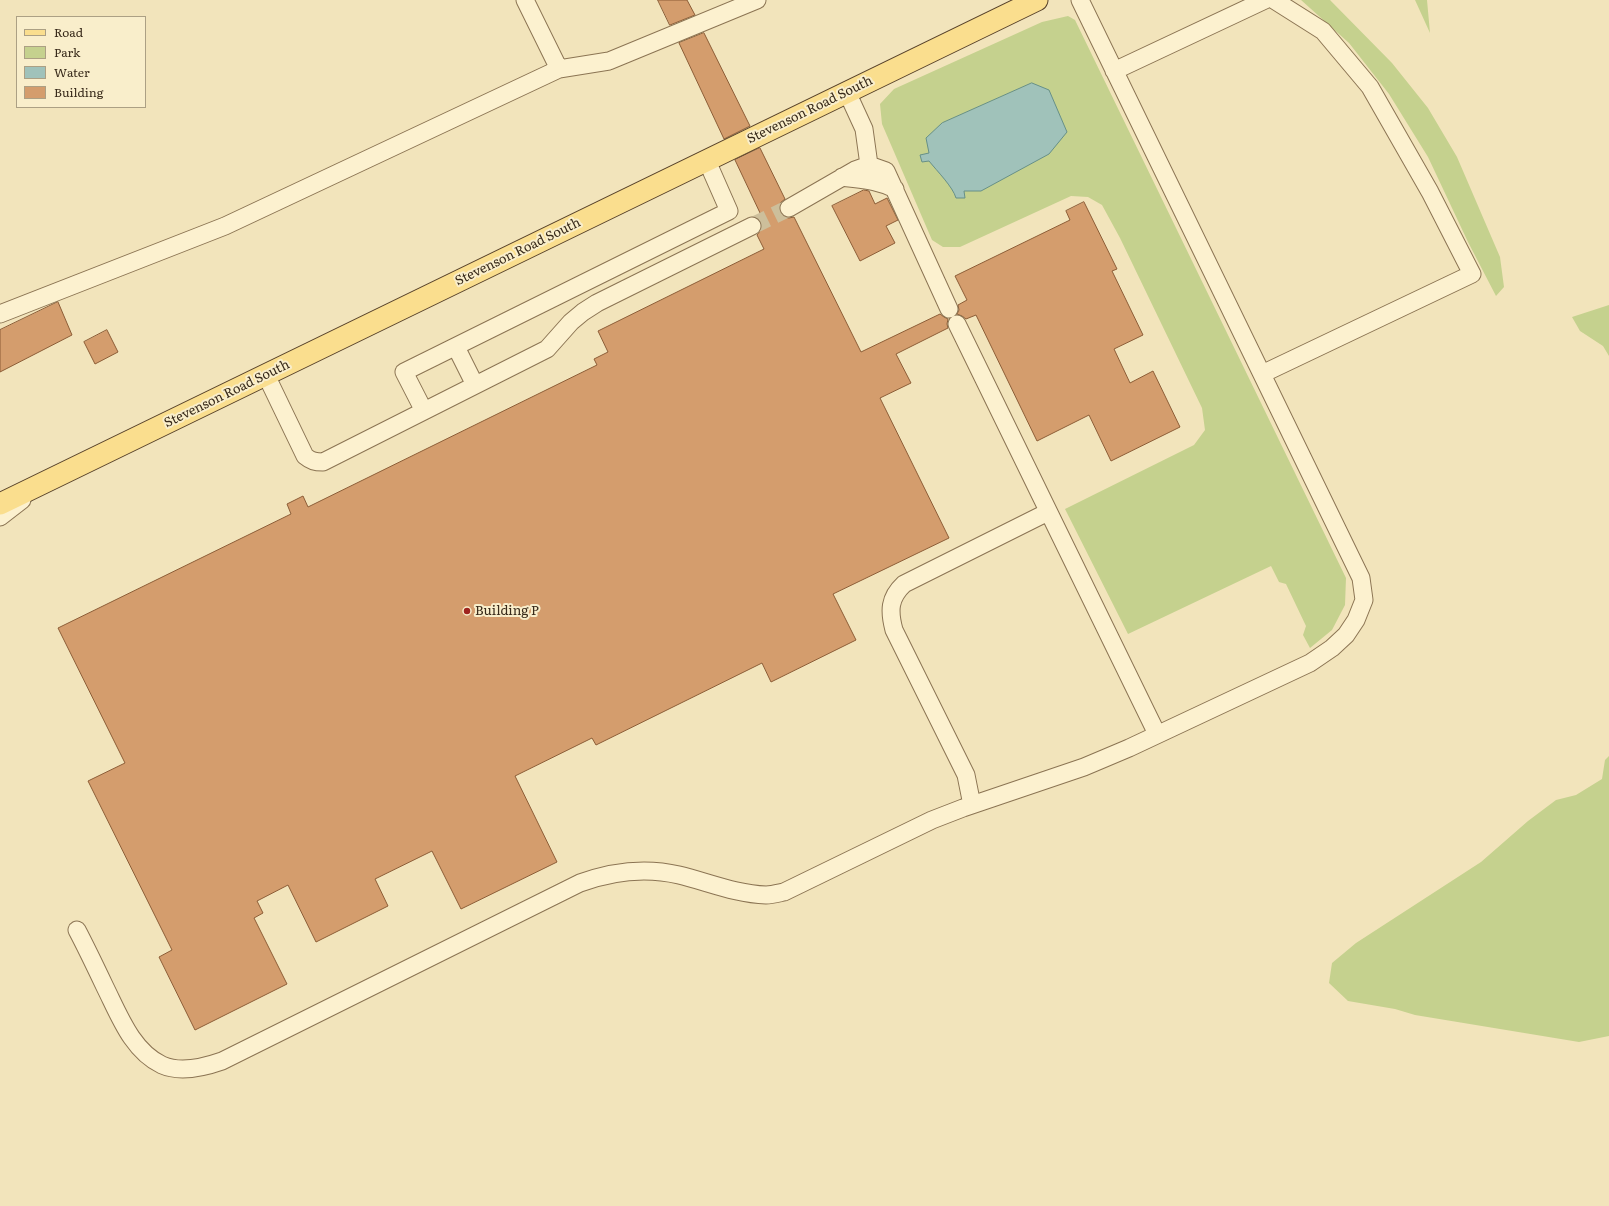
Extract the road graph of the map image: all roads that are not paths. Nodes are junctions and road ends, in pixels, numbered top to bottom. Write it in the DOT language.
graph roads {
  1 [pos="525,0"];
  2 [pos="757,0"];
  3 [pos="1037,0"];
  4 [pos="1080,0"];
  5 [pos="1265,0"];
  6 [pos="1274,0"];
  7 [pos="559,69"];
  8 [pos="1114,71"];
  9 [pos="847,92"];
  10 [pos="707,161"];
  11 [pos="869,165"];
  12 [pos="842,177"];
  13 [pos="895,189"];
  14 [pos="790,208"];
  15 [pos="752,226"];
  16 [pos="0,314"];
  17 [pos="456,347"];
  18 [pos="1262,374"];
  19 [pos="266,375"];
  20 [pos="475,385"];
  21 [pos="424,411"];
  22 [pos="43,484"];
  23 [pos="0,493"];
  24 [pos="0,504"];
  25 [pos="1048,512"];
  26 [pos="0,517"];
  27 [pos="1157,734"];
  28 [pos="972,805"];
  29 [pos="77,930"];
  1 -- 7 [label="lane"];
  2 -- 7 [label="lane"];
  3 -- 9 [label="main road, Stevenson Road South"];
  4 -- 8 [label="lane"];
  5 -- 8 [label="lane"];
  6 -- 18 [label="lane"];
  7 -- 16 [label="lane"];
  8 -- 18 [label="lane"];
  9 -- 10 [label="main road, Stevenson Road South"];
  9 -- 11 [label="lane"];
  10 -- 17 [label="lane"];
  10 -- 19 [label="main road, Stevenson Road South"];
  11 -- 12 [label="lane"];
  11 -- 13 [label="lane"];
  12 -- 13 [label="lane"];
  12 -- 14 [label="lane"];
  13 -- 25 [label="lane"];
  15 -- 20 [label="lane"];
  17 -- 20 [label="lane"];
  17 -- 21 [label="lane"];
  18 -- 27 [label="lane"];
  19 -- 21 [label="lane"];
  19 -- 22 [label="main road, Stevenson Road South"];
  20 -- 21 [label="lane"];
  22 -- 23 [label="lane"];
  22 -- 24 [label="main road, Stevenson Road South"];
  22 -- 26 [label="lane"];
  25 -- 27 [label="lane"];
  25 -- 28 [label="lane"];
  27 -- 28 [label="lane"];
  28 -- 29 [label="lane"];
}
